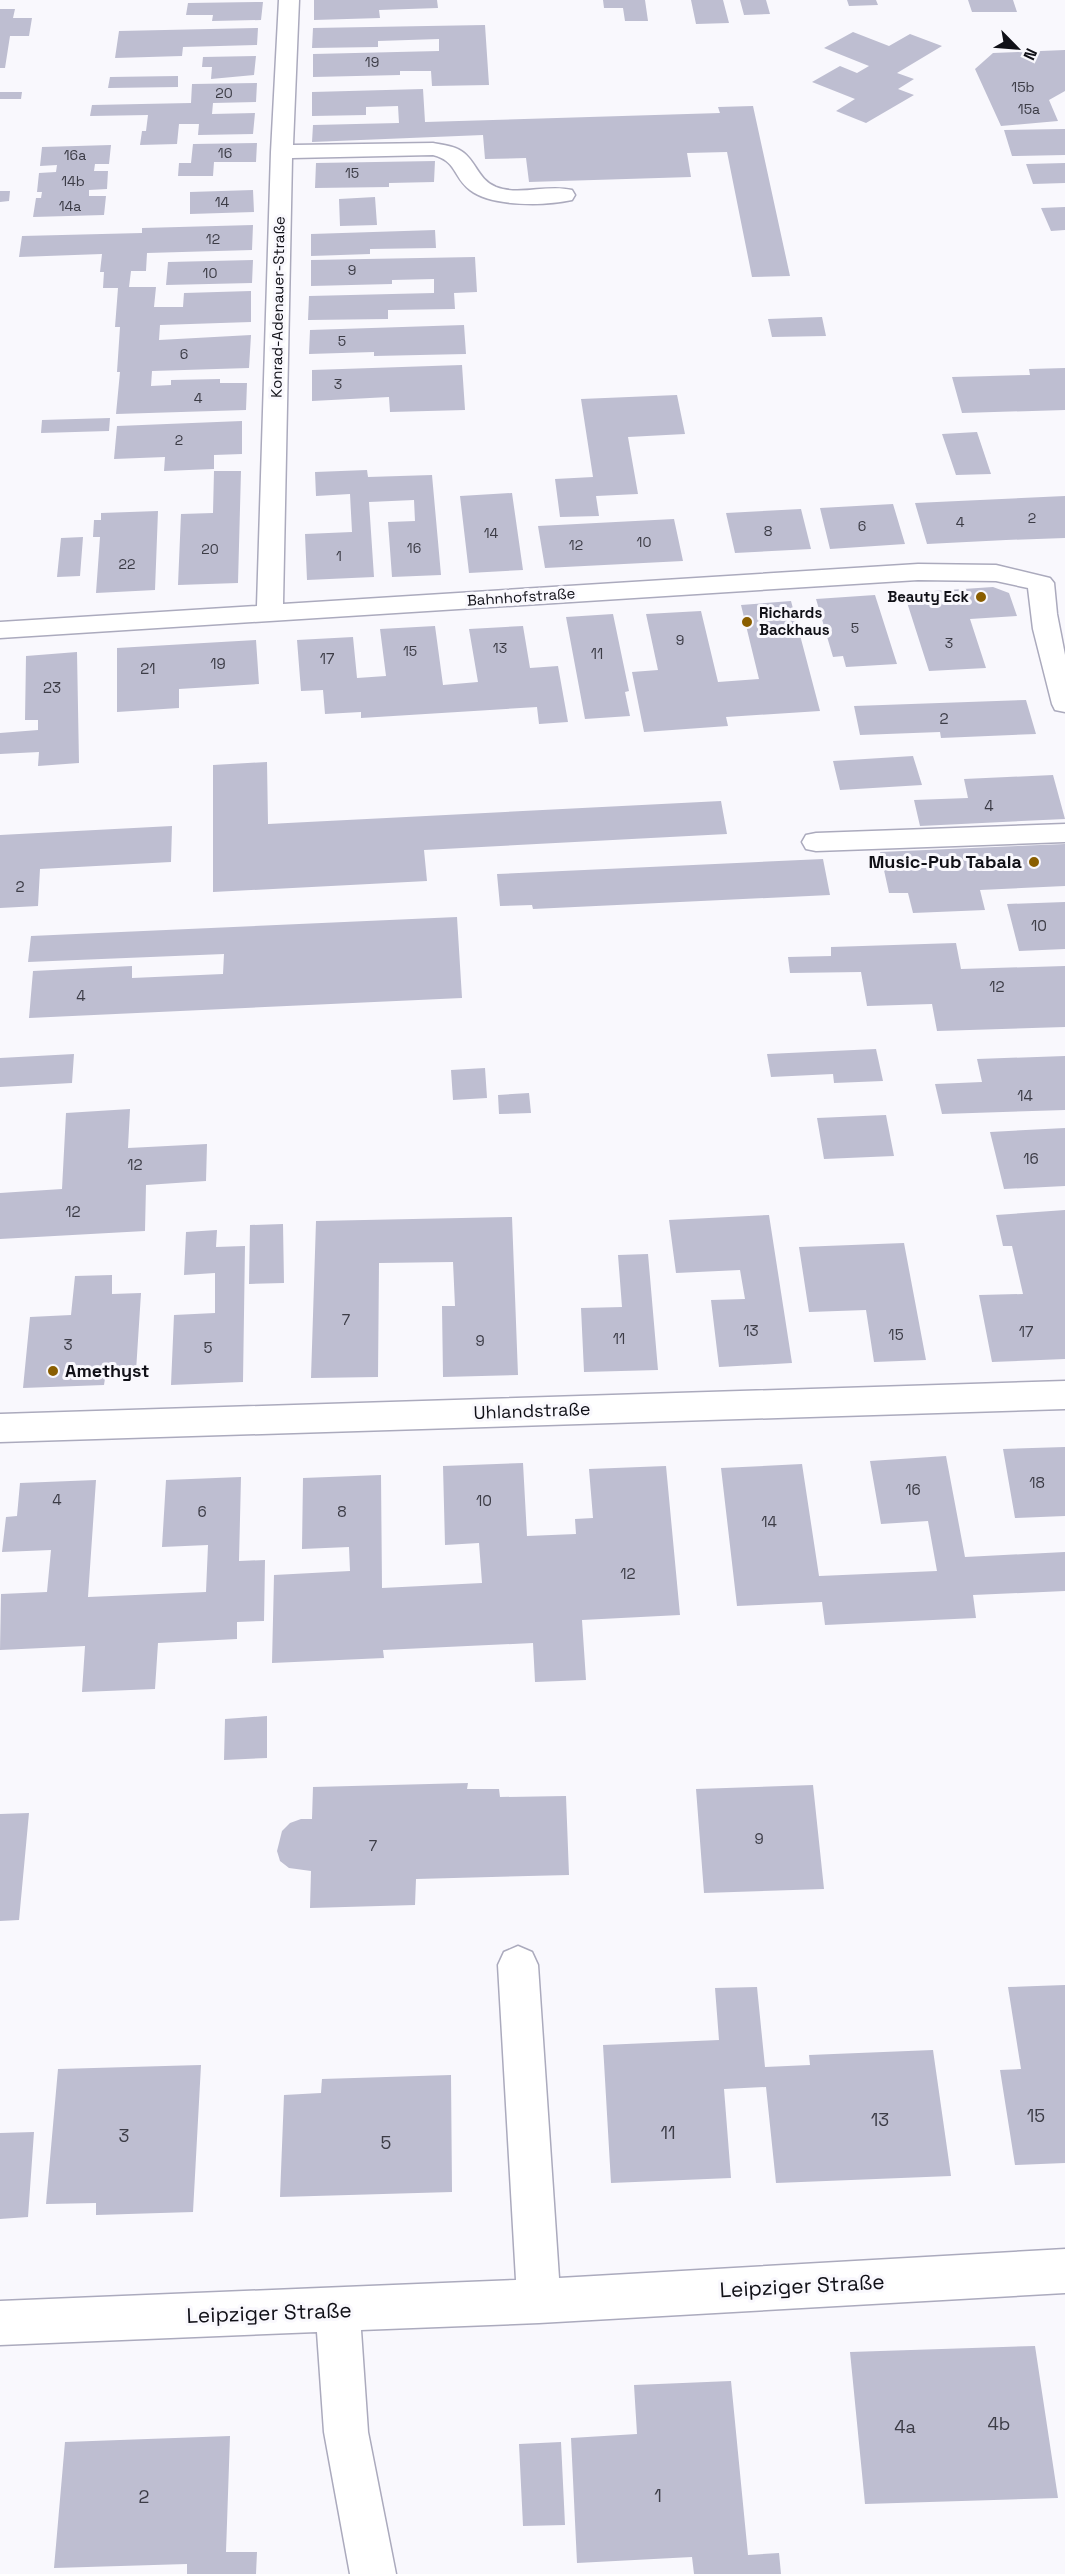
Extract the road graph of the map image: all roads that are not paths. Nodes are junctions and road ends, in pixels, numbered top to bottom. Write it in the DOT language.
graph roads {
  1 [pos="289,0"];
  2 [pos="282,152"];
  3 [pos="564,195"];
  4 [pos="1053,579"];
  5 [pos="270,614"];
  6 [pos="0,630"];
  7 [pos="1065,704"];
  8 [pos="1065,833"];
  9 [pos="816,842"];
  10 [pos="1065,1395"];
  11 [pos="0,1428"];
  12 [pos="518,1965"];
  13 [pos="1065,2271"];
  14 [pos="539,2301"];
  15 [pos="338,2311"];
  16 [pos="0,2323"];
  17 [pos="374,2574"];
  1 -- 2 [label="street, Konrad-Adenauer-Straße"];
  2 -- 3 [label="street"];
  2 -- 5 [label="street, Konrad-Adenauer-Straße"];
  4 -- 5 [label="street, Bahnhofstraße"];
  4 -- 7 [label="street"];
  5 -- 6 [label="street, Bahnhofstraße"];
  8 -- 9 [label="street"];
  10 -- 11 [label="street, Uhlandstraße"];
  12 -- 14 [label="street"];
  13 -- 14 [label="street, Leipziger Straße"];
  14 -- 15 [label="street, Leipziger Straße"];
  15 -- 16 [label="street, Leipziger Straße"];
  15 -- 17 [label="street"];
}
